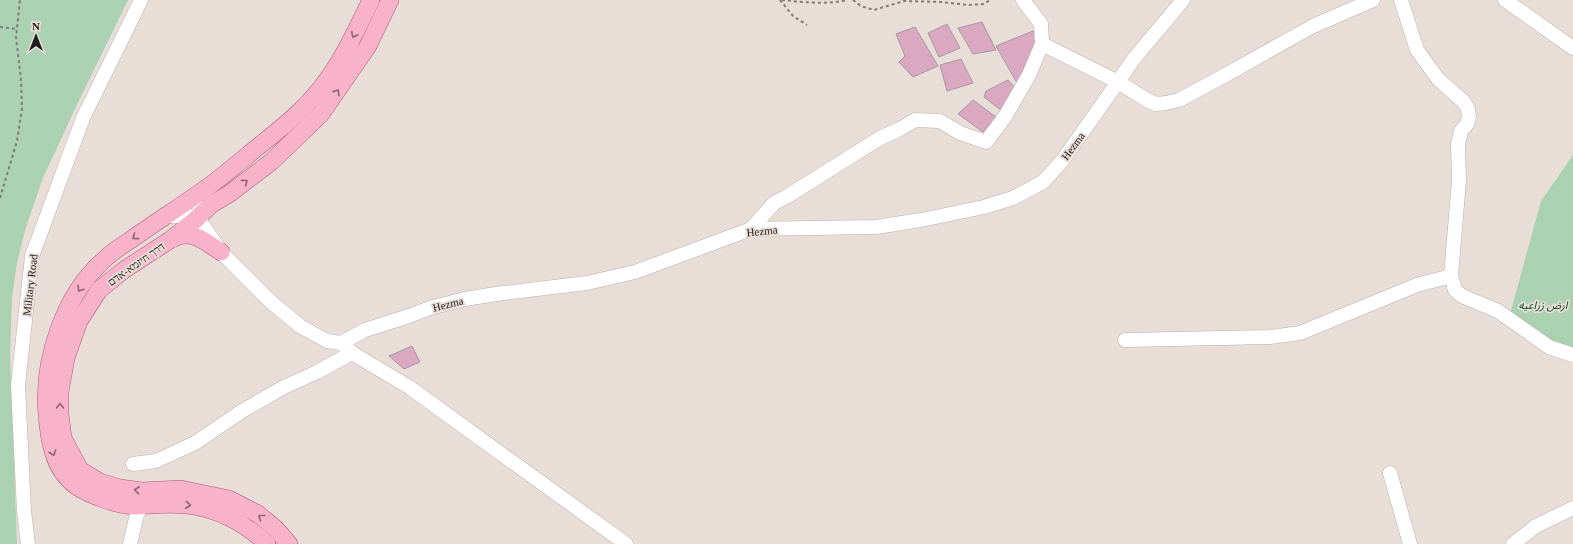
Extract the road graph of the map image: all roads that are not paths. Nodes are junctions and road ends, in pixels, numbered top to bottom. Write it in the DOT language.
graph roads {
  1 [pos="141,0"];
  2 [pos="371,0"];
  3 [pos="390,0"];
  4 [pos="1023,0"];
  5 [pos="1183,0"];
  6 [pos="1373,0"];
  7 [pos="1401,0"];
  8 [pos="1505,0"];
  9 [pos="1042,44"];
  10 [pos="1573,48"];
  11 [pos="1118,82"];
  12 [pos="207,188"];
  13 [pos="212,204"];
  14 [pos="165,216"];
  15 [pos="198,218"];
  16 [pos="751,229"];
  17 [pos="211,237"];
  18 [pos="170,240"];
  19 [pos="221,252"];
  20 [pos="1451,276"];
  21 [pos="1125,340"];
  22 [pos="341,342"];
  23 [pos="352,352"];
  24 [pos="1573,355"];
  25 [pos="133,464"];
  26 [pos="1390,473"];
  27 [pos="115,503"];
  28 [pos="149,504"];
  29 [pos="1573,508"];
  30 [pos="135,521"];
  31 [pos="28,544"];
  32 [pos="130,544"];
  33 [pos="267,544"];
  34 [pos="289,544"];
  35 [pos="626,544"];
  36 [pos="1410,544"];
  37 [pos="1513,544"];
  1 -- 31 [label="street, Military Road"];
  2 -- 12 [label="main road, דרך חיזמא-אדם, one-way"];
  13 -- 3 [label="main road, דרך חיזמא-אדם, one-way"];
  4 -- 9 [label="street"];
  5 -- 11 [label="street, Hezma"];
  6 -- 11 [label="street"];
  7 -- 20 [label="street"];
  8 -- 10 [label="street"];
  9 -- 11 [label="street"];
  9 -- 16 [label="street"];
  11 -- 16 [label="street, Hezma"];
  12 -- 14 [label="main road, דרך חיזמא-אדם"];
  12 -- 15 [label="street"];
  13 -- 15 [label="main road, דרך חיזמא-אדם"];
  13 -- 17 [label="main road"];
  14 -- 15 [label="street"];
  14 -- 27 [label="main road, דרך חיזמא-אדם, one-way"];
  15 -- 17 [label="street"];
  15 -- 18 [label="main road, דרך חיזמא-אדם"];
  16 -- 22 [label="street, Hezma"];
  17 -- 19 [label="street"];
  18 -- 19 [label="main road"];
  34 -- 18 [label="main road, דרך חיזמא-אדם, one-way"];
  19 -- 22 [label="street"];
  20 -- 21 [label="street"];
  20 -- 24 [label="street"];
  22 -- 23 [label="street"];
  23 -- 25 [label="street"];
  23 -- 35 [label="street"];
  26 -- 36 [label="street"];
  27 -- 28 [label="main road, דרך חיזמא-אדם"];
  27 -- 30 [label="street"];
  28 -- 30 [label="street"];
  28 -- 33 [label="main road, דרך חיזמא-אדם, one-way"];
  29 -- 37 [label="street"];
  30 -- 32 [label="street"];
}
